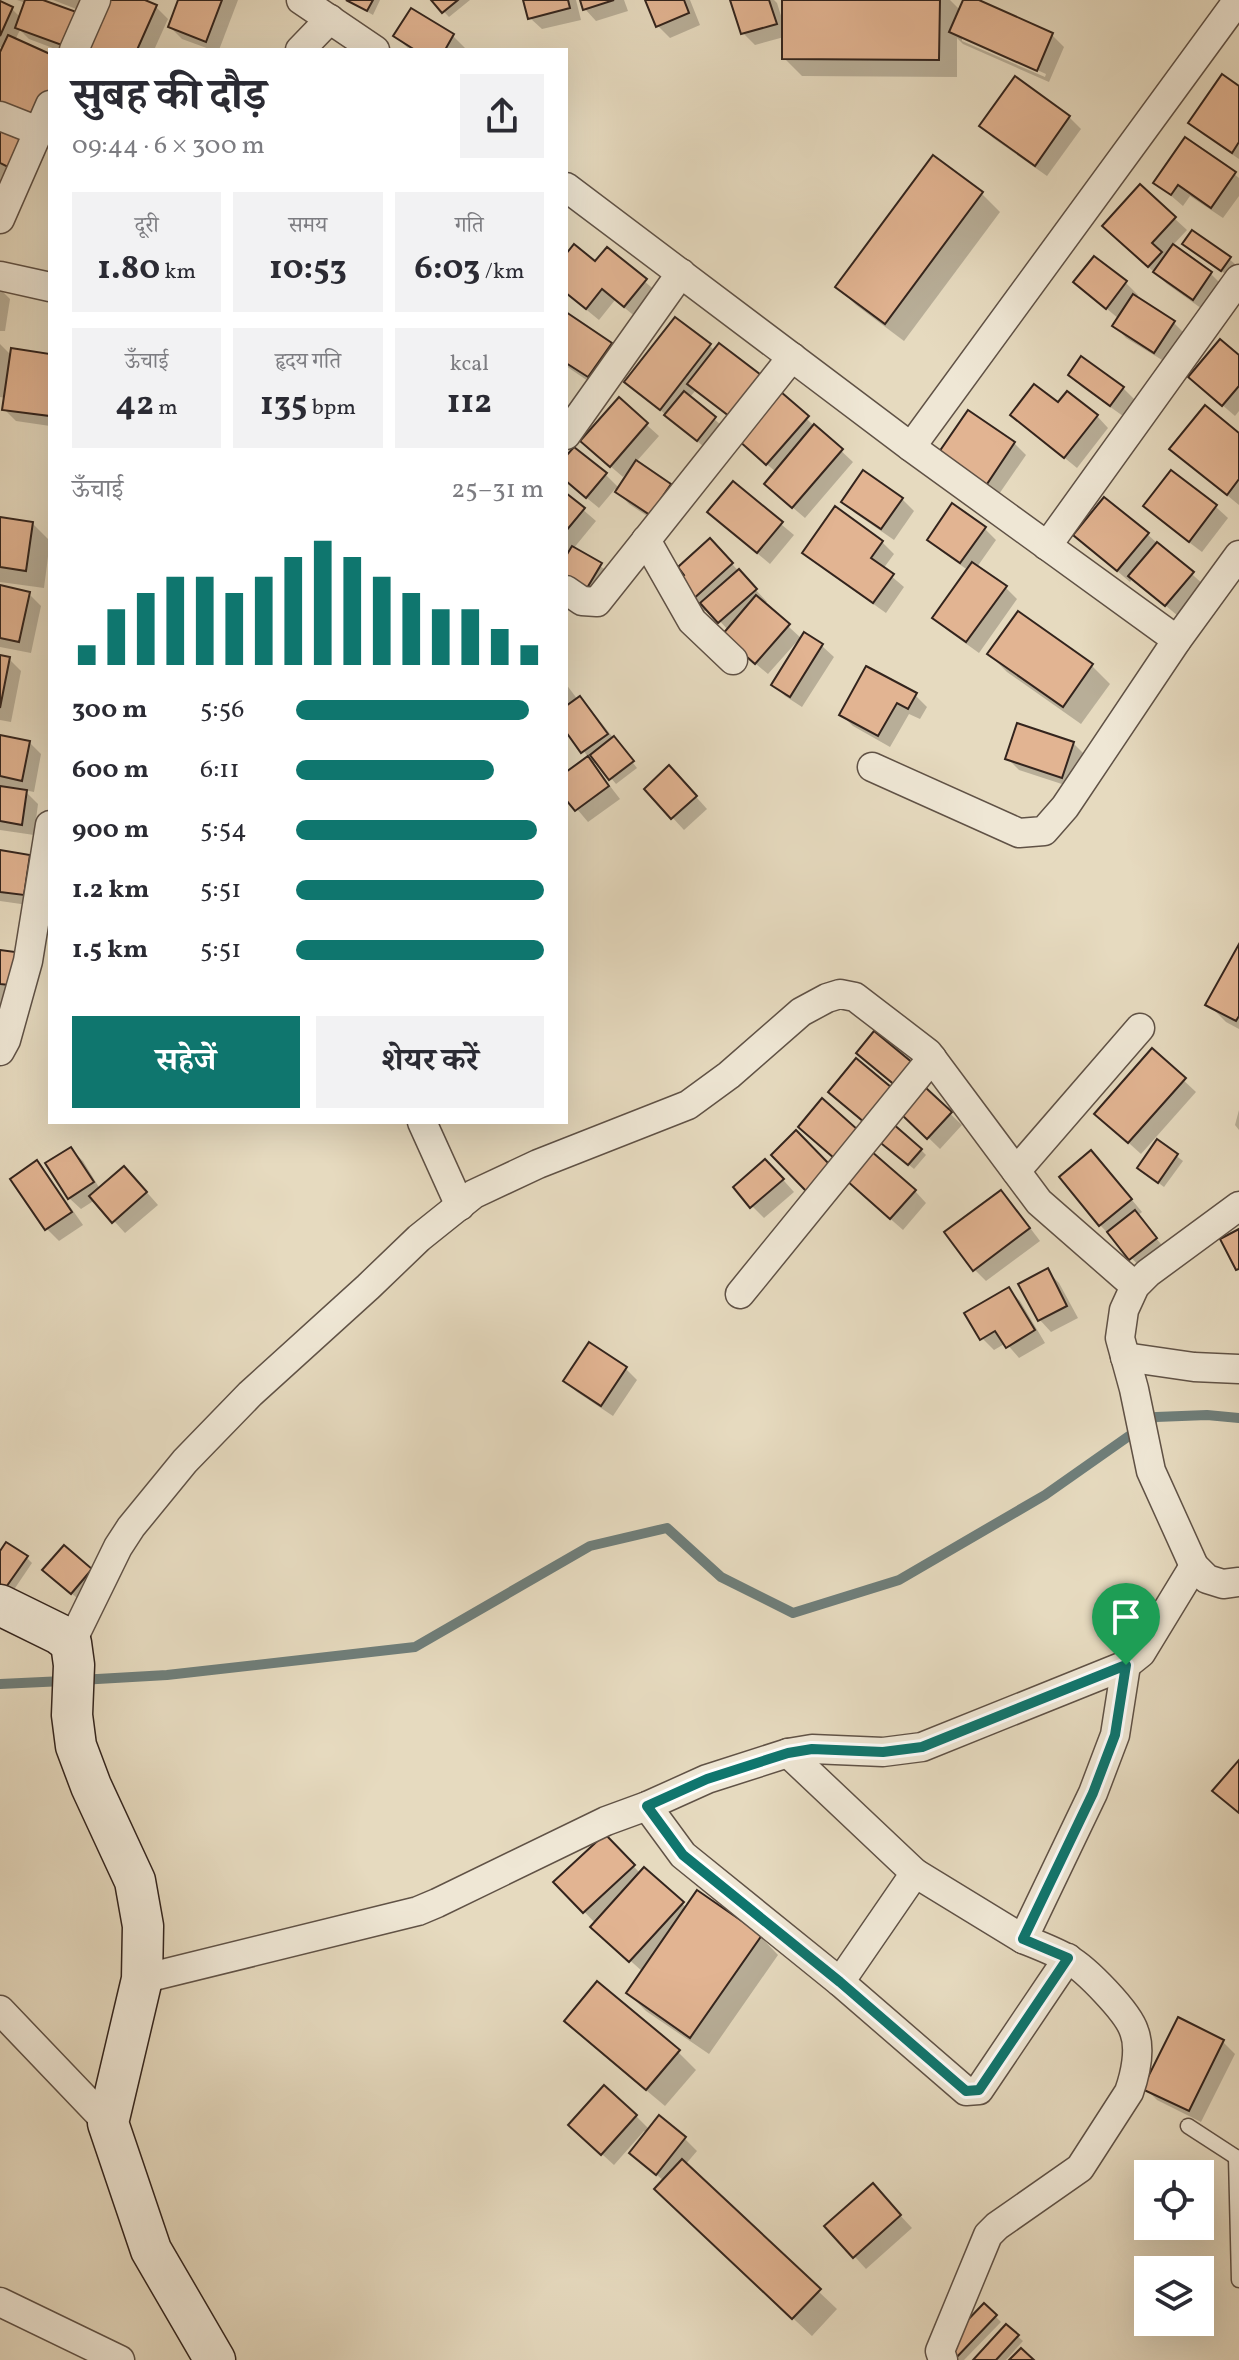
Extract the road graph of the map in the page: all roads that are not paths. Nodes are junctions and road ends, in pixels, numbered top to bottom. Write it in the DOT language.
graph roads {
  1 [pos="96,0"];
  2 [pos="301,0"];
  3 [pos="1238,0"];
  4 [pos="330,19"];
  5 [pos="75,48"];
  6 [pos="302,48"];
  7 [pos="372,48"];
  8 [pos="48,109"];
  9 [pos="0,116"];
  10 [pos="38,131"];
  11 [pos="568,188"];
  12 [pos="0,219"];
  13 [pos="681,273"];
  14 [pos="0,276"];
  15 [pos="1239,279"];
  16 [pos="48,287"];
  17 [pos="792,357"];
  18 [pos="568,432"];
  19 [pos="911,447"];
  20 [pos="646,540"];
  21 [pos="1047,546"];
  22 [pos="1239,555"];
  23 [pos="568,591"];
  24 [pos="1177,640"];
  25 [pos="733,660"];
  26 [pos="872,767"];
  27 [pos="48,840"];
  28 [pos="1140,1028"];
  29 [pos="0,1051"];
  30 [pos="932,1058"];
  31 [pos="423,1124"];
  32 [pos="1016,1171"];
  33 [pos="460,1206"];
  34 [pos="1239,1206"];
  35 [pos="1135,1286"];
  36 [pos="740,1294"];
  37 [pos="1125,1357"];
  38 [pos="1239,1369"];
  39 [pos="1194,1566"];
  40 [pos="1239,1582"];
  41 [pos="0,1605"];
  42 [pos="72,1654"];
  43 [pos="1126,1665"];
  44 [pos="788,1753"];
  45 [pos="647,1806"];
  46 [pos="915,1873"];
  47 [pos="1023,1939"];
  48 [pos="1068,1958"];
  49 [pos="142,1979"];
  50 [pos="840,1982"];
  51 [pos="0,2010"];
  52 [pos="108,2123"];
  53 [pos="1188,2126"];
  54 [pos="1238,2158"];
  55 [pos="1239,2280"];
  56 [pos="0,2302"];
  57 [pos="120,2360"];
  58 [pos="215,2360"];
  59 [pos="943,2360"];
  1 -- 5 [label="street"];
  2 -- 4 [label="street"];
  3 -- 19 [label="street"];
  4 -- 6 [label="street"];
  4 -- 7 [label="street"];
  8 -- 10 [label="street"];
  9 -- 10 [label="street"];
  10 -- 12 [label="street"];
  11 -- 13 [label="street"];
  13 -- 17 [label="street"];
  13 -- 18 [label="street"];
  14 -- 16 [label="street"];
  15 -- 21 [label="street"];
  17 -- 19 [label="street"];
  17 -- 20 [label="street"];
  19 -- 21 [label="street"];
  20 -- 23 [label="street"];
  20 -- 25 [label="street"];
  21 -- 24 [label="street"];
  22 -- 24 [label="street"];
  24 -- 26 [label="street"];
  27 -- 29 [label="street"];
  28 -- 32 [label="street"];
  30 -- 32 [label="street"];
  30 -- 33 [label="street"];
  30 -- 36 [label="street"];
  31 -- 33 [label="street"];
  32 -- 35 [label="street"];
  33 -- 42 [label="street"];
  34 -- 35 [label="street"];
  35 -- 37 [label="street"];
  37 -- 38 [label="street"];
  37 -- 39 [label="street"];
  39 -- 40 [label="street"];
  39 -- 43 [label="street"];
  41 -- 42 [label="street"];
  42 -- 49 [label="street"];
  43 -- 44 [label="street"];
  43 -- 47 [label="street"];
  44 -- 45 [label="street"];
  44 -- 46 [label="street"];
  45 -- 49 [label="street"];
  45 -- 50 [label="street"];
  46 -- 47 [label="street"];
  46 -- 50 [label="street"];
  47 -- 48 [label="street"];
  48 -- 50 [label="street"];
  48 -- 59 [label="street"];
  49 -- 52 [label="street"];
  51 -- 52 [label="street"];
  52 -- 58 [label="street"];
  53 -- 54 [label="lane"];
  54 -- 55 [label="lane"];
  56 -- 57 [label="street"];
}
